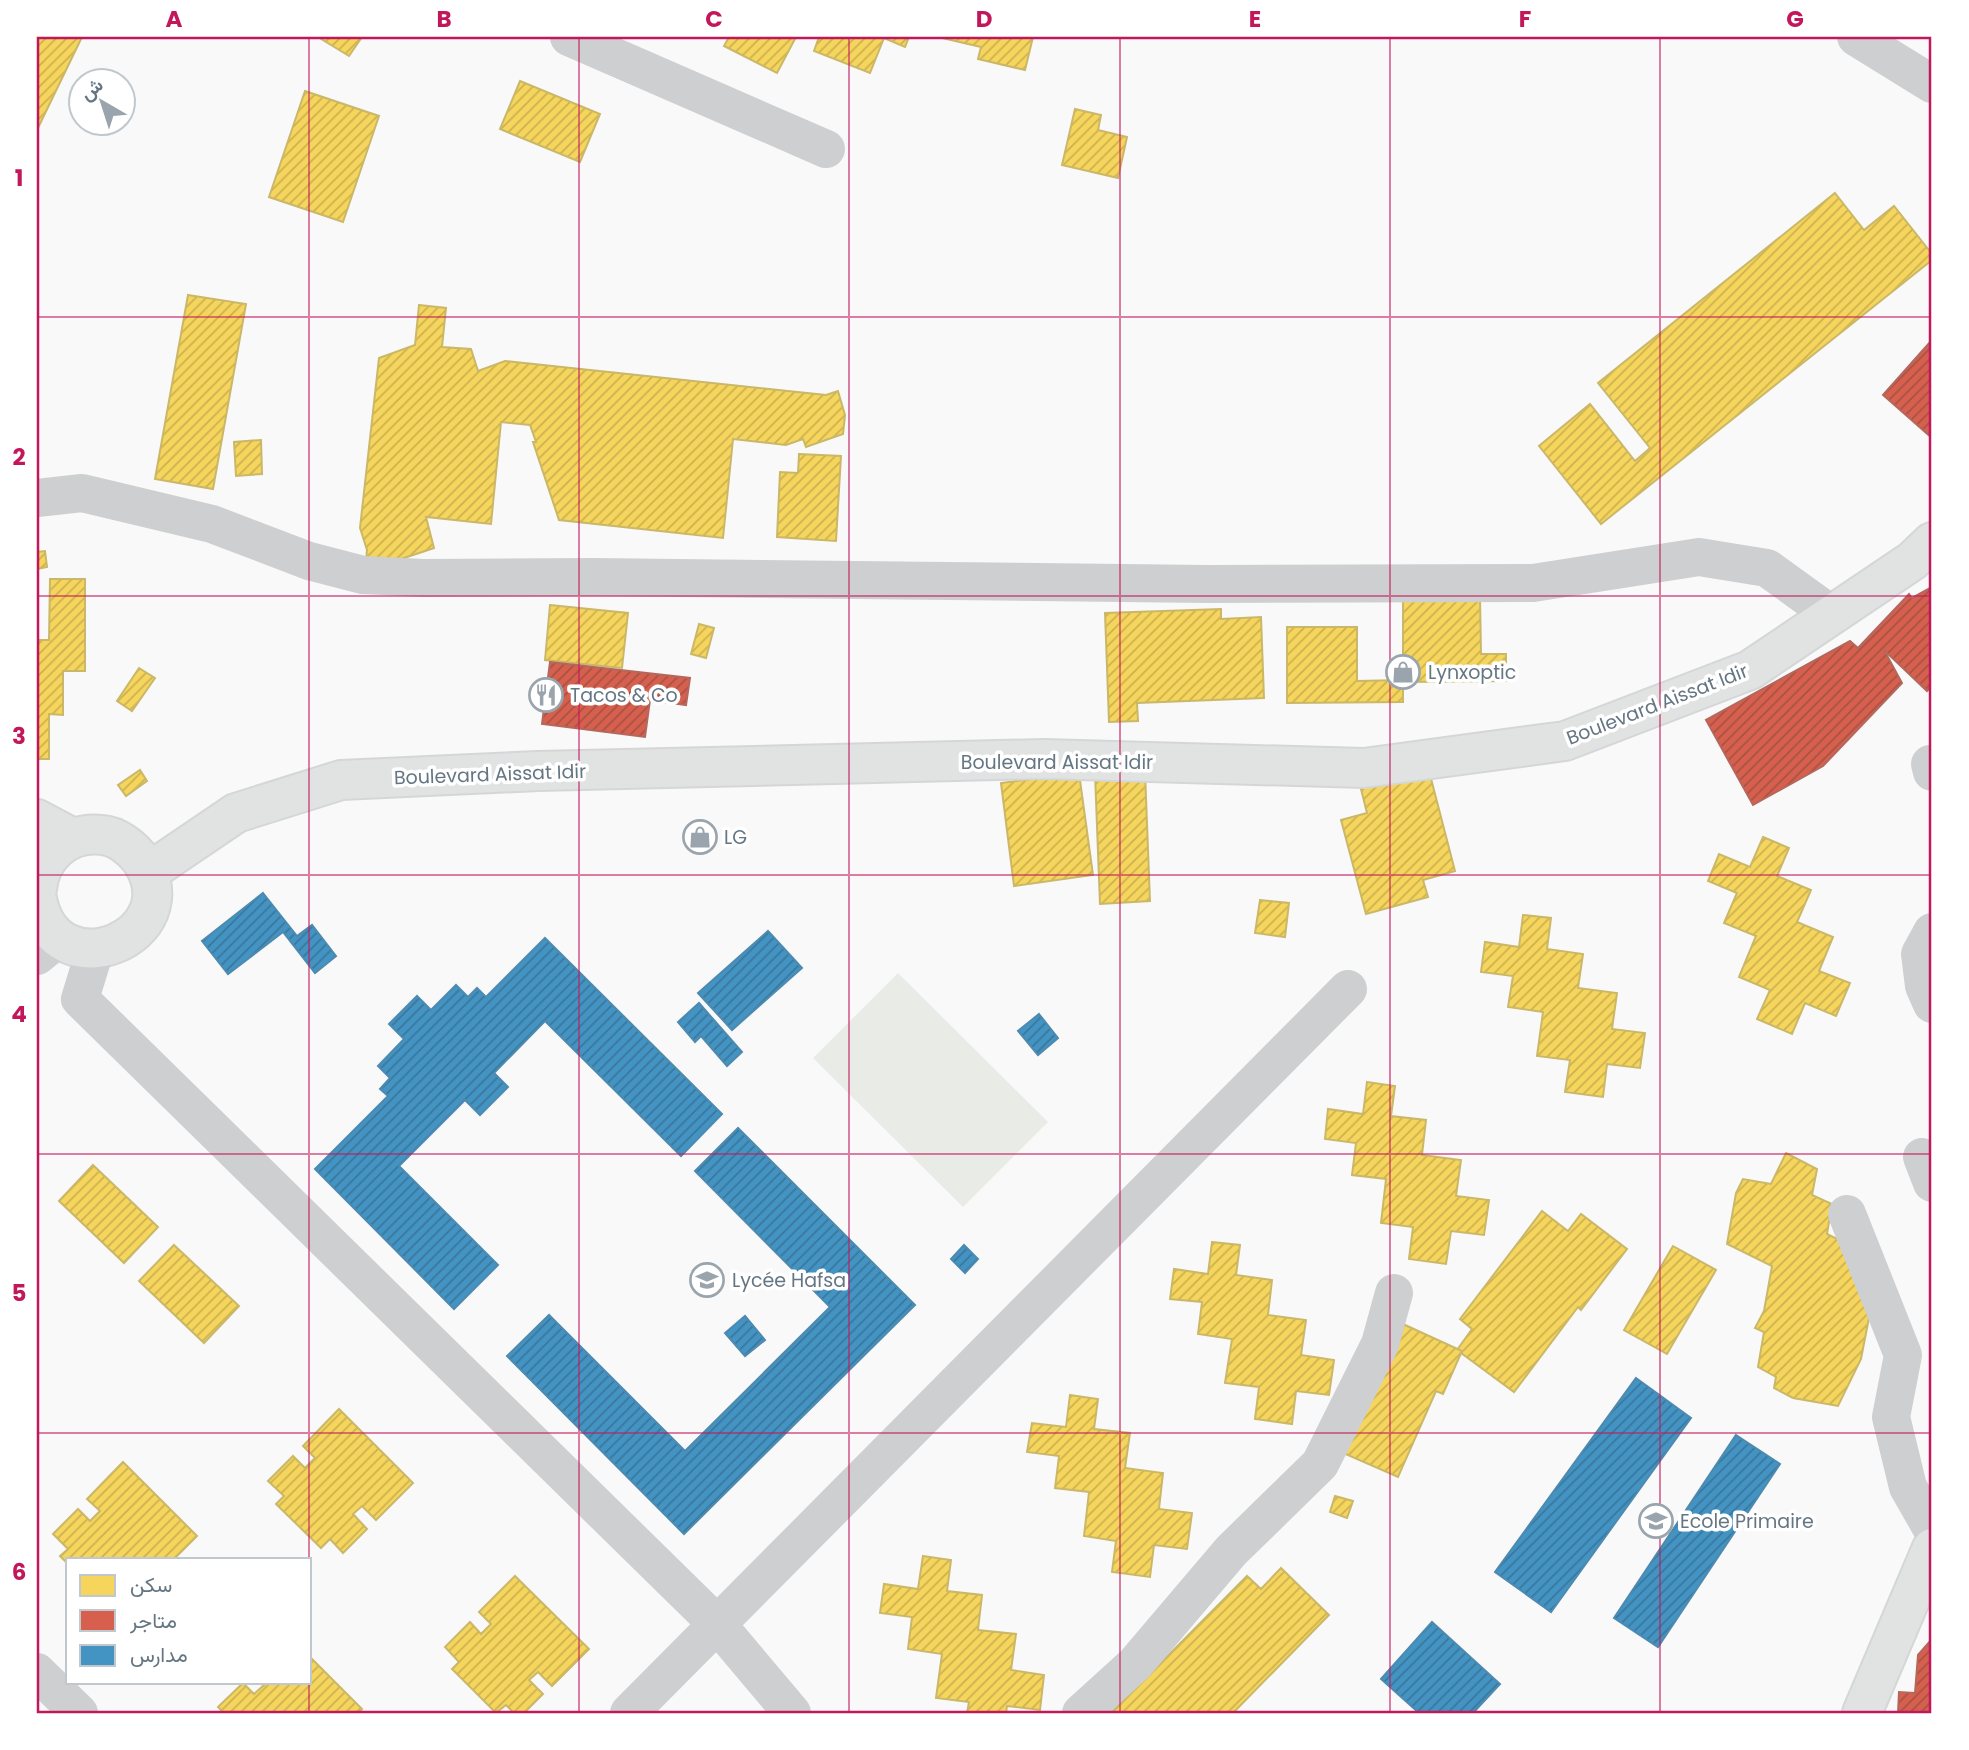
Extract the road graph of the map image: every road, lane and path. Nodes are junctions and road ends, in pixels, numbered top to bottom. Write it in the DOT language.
graph roads {
  1 [pos="569,37"];
  2 [pos="1856,37"];
  3 [pos="1932,84"];
  4 [pos="826,149"];
  5 [pos="37,499"];
  6 [pos="1932,542"];
  7 [pos="1832,615"];
  8 [pos="37,819"];
  9 [pos="72,838"];
  10 [pos="149,872"];
  11 [pos="37,890"];
  12 [pos="37,899"];
  13 [pos="1932,932"];
  14 [pos="48,947"];
  15 [pos="95,950"];
  16 [pos="1348,989"];
  17 [pos="1932,1004"];
  18 [pos="1847,1214"];
  19 [pos="1394,1293"];
  20 [pos="1932,1529"];
  21 [pos="1932,1548"];
  22 [pos="716,1624"];
  23 [pos="37,1672"];
  24 [pos="79,1713"];
  25 [pos="629,1713"];
  26 [pos="792,1713"];
  27 [pos="1081,1713"];
  28 [pos="1862,1713"];
  1 -- 4 [label="street"];
  2 -- 3 [label="street"];
  5 -- 7 [label="street"];
  6 -- 7 [label="street, Boulevard Aissat Idir"];
  7 -- 10 [label="street, Boulevard Aissat Idir"];
  8 -- 9 [label="street"];
  9 -- 10 [label="street"];
  9 -- 11 [label="street"];
  10 -- 15 [label="street"];
  12 -- 14 [label="street"];
  13 -- 17 [label="street"];
  14 -- 15 [label="street"];
  15 -- 22 [label="street"];
  16 -- 22 [label="street"];
  18 -- 20 [label="street"];
  19 -- 27 [label="street"];
  21 -- 28 [label="street"];
  22 -- 25 [label="street"];
  22 -- 26 [label="street"];
  23 -- 24 [label="street"];
}
